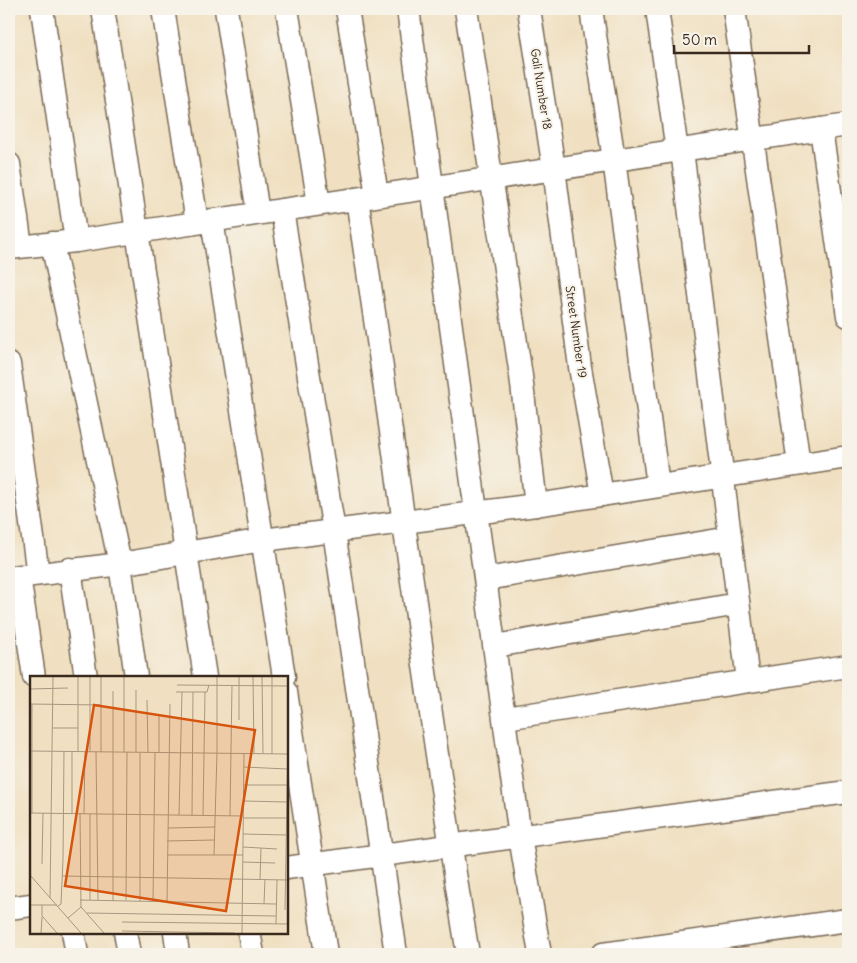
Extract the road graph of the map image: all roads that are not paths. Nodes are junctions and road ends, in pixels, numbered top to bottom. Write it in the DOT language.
graph roads {
  1 [pos="42,9"];
  2 [pos="103,9"];
  3 [pos="162,9"];
  4 [pos="226,9"];
  5 [pos="287,9"];
  6 [pos="347,9"];
  7 [pos="408,9"];
  8 [pos="466,9"];
  9 [pos="529,9"];
  10 [pos="591,9"];
  11 [pos="657,9"];
  12 [pos="734,9"];
  13 [pos="848,125"];
  14 [pos="821,129"];
  15 [pos="754,139"];
  16 [pos="680,150"];
  17 [pos="614,160"];
  18 [pos="9,164"];
  19 [pos="554,169"];
  20 [pos="490,178"];
  21 [pos="434,187"];
  22 [pos="367,197"];
  23 [pos="840,200"];
  24 [pos="319,204"];
  25 [pos="282,210"];
  26 [pos="258,213"];
  27 [pos="204,221"];
  28 [pos="139,231"];
  29 [pos="76,241"];
  30 [pos="52,243"];
  31 [pos="15,247"];
  32 [pos="847,292"];
  33 [pos="848,316"];
  34 [pos="9,364"];
  35 [pos="848,458"];
  36 [pos="799,464"];
  37 [pos="722,475"];
  38 [pos="658,485"];
  39 [pos="602,494"];
  40 [pos="536,505"];
  41 [pos="477,512"];
  42 [pos="404,522"];
  43 [pos="334,531"];
  44 [pos="730,538"];
  45 [pos="263,540"];
  46 [pos="184,552"];
  47 [pos="120,564"];
  48 [pos="70,569"];
  49 [pos="22,576"];
  50 [pos="486,578"];
  51 [pos="738,604"];
  52 [pos="495,646"];
  53 [pos="848,666"];
  54 [pos="34,676"];
  55 [pos="86,676"];
  56 [pos="136,676"];
  57 [pos="205,676"];
  58 [pos="284,676"];
  59 [pos="748,681"];
  60 [pos="288,705"];
  61 [pos="504,718"];
  62 [pos="848,792"];
  63 [pos="520,837"];
  64 [pos="450,846"];
  65 [pos="381,856"];
  66 [pos="312,864"];
  67 [pos="288,868"];
  68 [pos="30,905"];
  69 [pos="9,908"];
  70 [pos="848,920"];
  71 [pos="73,933"];
  72 [pos="125,933"];
  73 [pos="175,933"];
  74 [pos="249,933"];
  75 [pos="77,954"];
  76 [pos="129,954"];
  77 [pos="178,954"];
  78 [pos="253,954"];
  79 [pos="326,954"];
  80 [pos="396,954"];
  81 [pos="468,954"];
  82 [pos="540,954"];
  83 [pos="603,954"];
  1 -- 29 [label="street"];
  2 -- 28 [label="street"];
  3 -- 27 [label="street"];
  4 -- 26 [label="street"];
  5 -- 24 [label="street"];
  6 -- 22 [label="street"];
  7 -- 21 [label="street"];
  8 -- 20 [label="street"];
  9 -- 19 [label="street, Gali Number 18"];
  10 -- 17 [label="street"];
  11 -- 16 [label="street"];
  12 -- 15 [label="street"];
  13 -- 14 [label="street"];
  14 -- 15 [label="street"];
  14 -- 23 [label="street"];
  15 -- 16 [label="street"];
  15 -- 36 [label="street"];
  16 -- 17 [label="street"];
  16 -- 37 [label="street"];
  17 -- 19 [label="street"];
  17 -- 38 [label="street"];
  18 -- 31 [label="street"];
  19 -- 20 [label="street"];
  19 -- 39 [label="street, Street Number 19"];
  20 -- 21 [label="street"];
  20 -- 40 [label="street"];
  21 -- 22 [label="street"];
  21 -- 41 [label="street"];
  22 -- 24 [label="street"];
  22 -- 42 [label="street"];
  23 -- 32 [label="street"];
  24 -- 25 [label="street"];
  25 -- 26 [label="street"];
  25 -- 43 [label="street"];
  26 -- 27 [label="street"];
  27 -- 28 [label="street"];
  27 -- 45 [label="street"];
  28 -- 29 [label="street"];
  28 -- 46 [label="street"];
  29 -- 30 [label="street"];
  30 -- 31 [label="street"];
  30 -- 47 [label="street"];
  32 -- 33 [label="street"];
  34 -- 49 [label="street"];
  35 -- 36 [label="street"];
  36 -- 37 [label="street"];
  37 -- 38 [label="street"];
  37 -- 44 [label="street"];
  38 -- 39 [label="street"];
  39 -- 40 [label="street"];
  40 -- 41 [label="street"];
  41 -- 42 [label="street"];
  41 -- 50 [label="street"];
  42 -- 43 [label="street"];
  42 -- 64 [label="street"];
  43 -- 45 [label="street"];
  43 -- 65 [label="street"];
  44 -- 50 [label="street"];
  44 -- 51 [label="street"];
  45 -- 46 [label="street"];
  45 -- 58 [label="street"];
  46 -- 47 [label="street"];
  46 -- 57 [label="street"];
  47 -- 48 [label="street"];
  47 -- 56 [label="street"];
  48 -- 49 [label="street"];
  48 -- 55 [label="street"];
  49 -- 54 [label="street"];
  50 -- 52 [label="street"];
  51 -- 52 [label="street"];
  51 -- 59 [label="street"];
  52 -- 61 [label="street"];
  53 -- 59 [label="street"];
  59 -- 61 [label="street"];
  60 -- 66 [label="street"];
  61 -- 63 [label="street"];
  62 -- 63 [label="street"];
  63 -- 64 [label="street"];
  63 -- 82 [label="street"];
  64 -- 65 [label="street"];
  64 -- 81 [label="street"];
  65 -- 66 [label="street"];
  65 -- 80 [label="street"];
  66 -- 67 [label="street"];
  66 -- 79 [label="street"];
  68 -- 69 [label="street"];
  70 -- 83 [label="street"];
  71 -- 75 [label="street"];
  72 -- 76 [label="street"];
  73 -- 77 [label="street"];
  74 -- 78 [label="street"];
}
